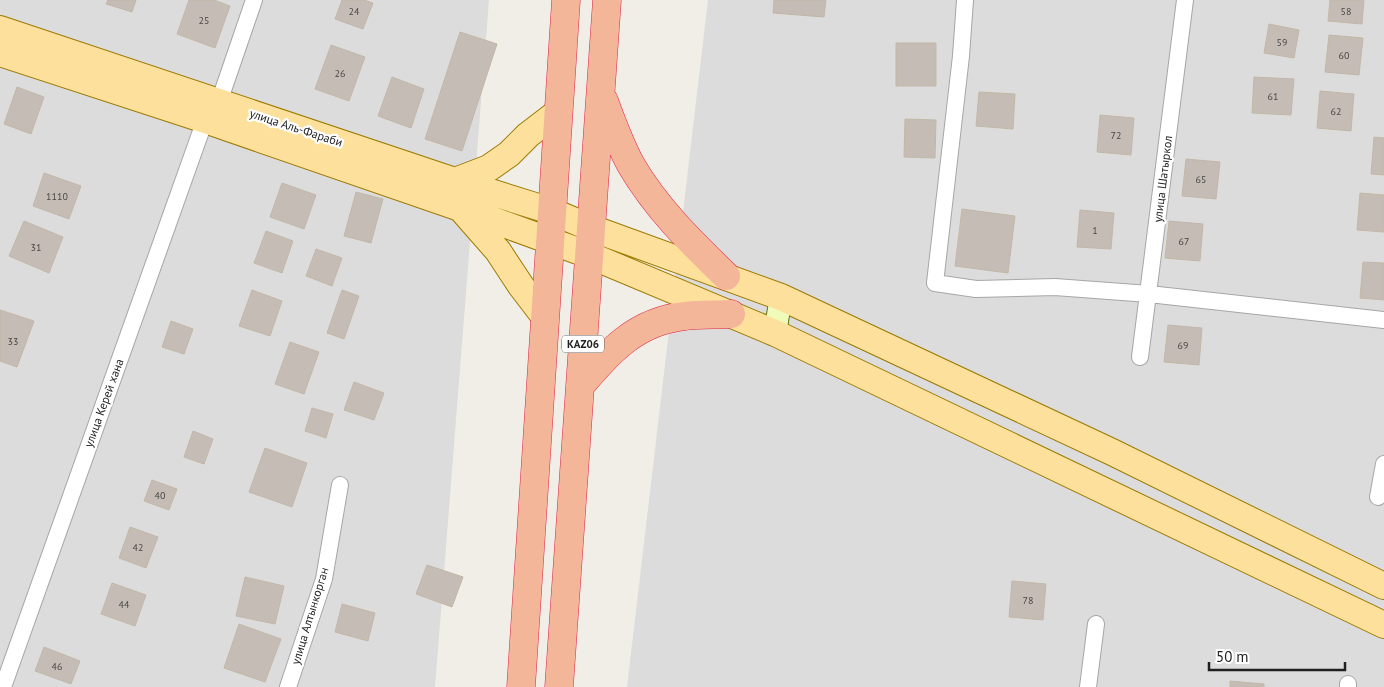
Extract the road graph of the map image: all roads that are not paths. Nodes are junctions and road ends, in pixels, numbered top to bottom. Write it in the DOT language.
graph roads {
  1 [pos="254,0"];
  2 [pos="566,0"];
  3 [pos="607,0"];
  4 [pos="965,0"];
  5 [pos="1185,0"];
  6 [pos="0,29"];
  7 [pos="0,53"];
  8 [pos="600,92"];
  9 [pos="212,111"];
  10 [pos="558,112"];
  11 [pos="455,181"];
  12 [pos="460,208"];
  13 [pos="551,211"];
  14 [pos="591,228"];
  15 [pos="551,242"];
  16 [pos="589,255"];
  17 [pos="726,276"];
  18 [pos="1149,294"];
  19 [pos="781,297"];
  20 [pos="731,314"];
  21 [pos="544,316"];
  22 [pos="1384,320"];
  23 [pos="775,333"];
  24 [pos="1140,357"];
  25 [pos="580,386"];
  26 [pos="1384,464"];
  27 [pos="340,485"];
  28 [pos="1378,497"];
  29 [pos="1384,586"];
  30 [pos="1096,624"];
  31 [pos="1384,625"];
  32 [pos="3,687"];
  33 [pos="288,687"];
  34 [pos="520,687"];
  35 [pos="559,687"];
  36 [pos="1088,687"];
  1 -- 9 [label="street, улица Керей хана"];
  2 -- 10 [label="highway"];
  3 -- 8 [label="highway, KАZ06"];
  4 -- 18 [label="street"];
  5 -- 18 [label="street, улица Шатыркол"];
  6 -- 9 [label="main road, улица Аль-Фараби"];
  7 -- 9 [label="main road, улица Аль-Фараби"];
  8 -- 14 [label="highway, KАZ06"];
  8 -- 17 [label="highway"];
  9 -- 11 [label="main road, улица Аль-Фараби"];
  9 -- 12 [label="main road, улица Аль-Фараби"];
  9 -- 32 [label="street, улица Керей хана"];
  10 -- 11 [label="main road"];
  10 -- 13 [label="highway"];
  11 -- 13 [label="main road, улица Аль-Фараби"];
  12 -- 15 [label="main road, улица Аль-Фараби"];
  12 -- 21 [label="main road"];
  13 -- 14 [label="main road, улица Аль-Фараби"];
  13 -- 15 [label="highway"];
  14 -- 16 [label="highway, KАZ06"];
  14 -- 17 [label="main road, улица Аль-Фараби"];
  15 -- 16 [label="main road, улица Аль-Фараби"];
  15 -- 21 [label="highway"];
  16 -- 20 [label="main road, улица Аль-Фараби"];
  16 -- 25 [label="highway, KАZ06"];
  17 -- 19 [label="main road, улица Аль-Фараби"];
  18 -- 22 [label="street"];
  18 -- 24 [label="street, улица Шатыркол"];
  19 -- 23 [label="main road"];
  19 -- 29 [label="main road, улица Аль-Фараби"];
  20 -- 23 [label="main road, улица Аль-Фараби"];
  20 -- 25 [label="highway"];
  21 -- 34 [label="highway"];
  23 -- 31 [label="main road, улица Аль-Фараби"];
  25 -- 35 [label="highway, KАZ06"];
  26 -- 28 [label="street"];
  27 -- 33 [label="street, улица Алтынкорган"];
  30 -- 36 [label="street"];
}
